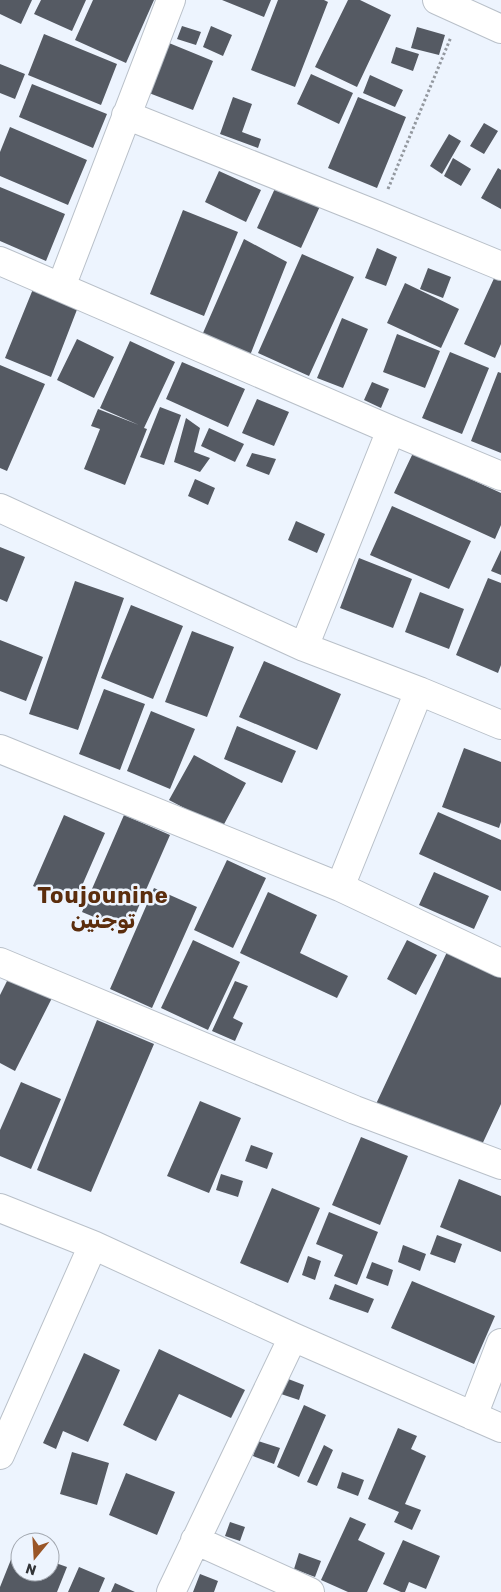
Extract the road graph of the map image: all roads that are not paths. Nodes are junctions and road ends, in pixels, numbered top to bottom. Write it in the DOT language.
graph roads {
  1 [pos="171,0"];
  2 [pos="437,0"];
  3 [pos="501,29"];
  4 [pos="126,116"];
  5 [pos="0,261"];
  6 [pos="501,266"];
  7 [pos="62,287"];
  8 [pos="391,430"];
  9 [pos="501,476"];
  10 [pos="0,508"];
  11 [pos="304,647"];
  12 [pos="419,691"];
  13 [pos="501,725"];
  14 [pos="0,749"];
  15 [pos="340,887"];
  16 [pos="0,962"];
  17 [pos="501,962"];
  18 [pos="501,1166"];
  19 [pos="0,1208"];
  20 [pos="93,1245"];
  21 [pos="292,1337"];
  22 [pos="501,1343"];
  23 [pos="473,1416"];
  24 [pos="501,1428"];
  25 [pos="1,1452"];
  26 [pos="195,1540"];
  27 [pos="171,1592"];
  28 [pos="310,1592"];
  1 -- 4 [label="street"];
  2 -- 3 [label="street"];
  4 -- 6 [label="street"];
  4 -- 7 [label="street"];
  5 -- 7 [label="street"];
  7 -- 8 [label="street"];
  8 -- 9 [label="street"];
  8 -- 11 [label="street"];
  10 -- 11 [label="street"];
  11 -- 12 [label="street"];
  12 -- 13 [label="street"];
  12 -- 15 [label="street"];
  14 -- 15 [label="street"];
  15 -- 17 [label="street"];
  16 -- 18 [label="street"];
  19 -- 20 [label="street"];
  20 -- 21 [label="street"];
  20 -- 25 [label="street"];
  21 -- 23 [label="street"];
  21 -- 26 [label="street"];
  22 -- 23 [label="street"];
  23 -- 24 [label="street"];
  26 -- 27 [label="street"];
  26 -- 28 [label="street"];
}
